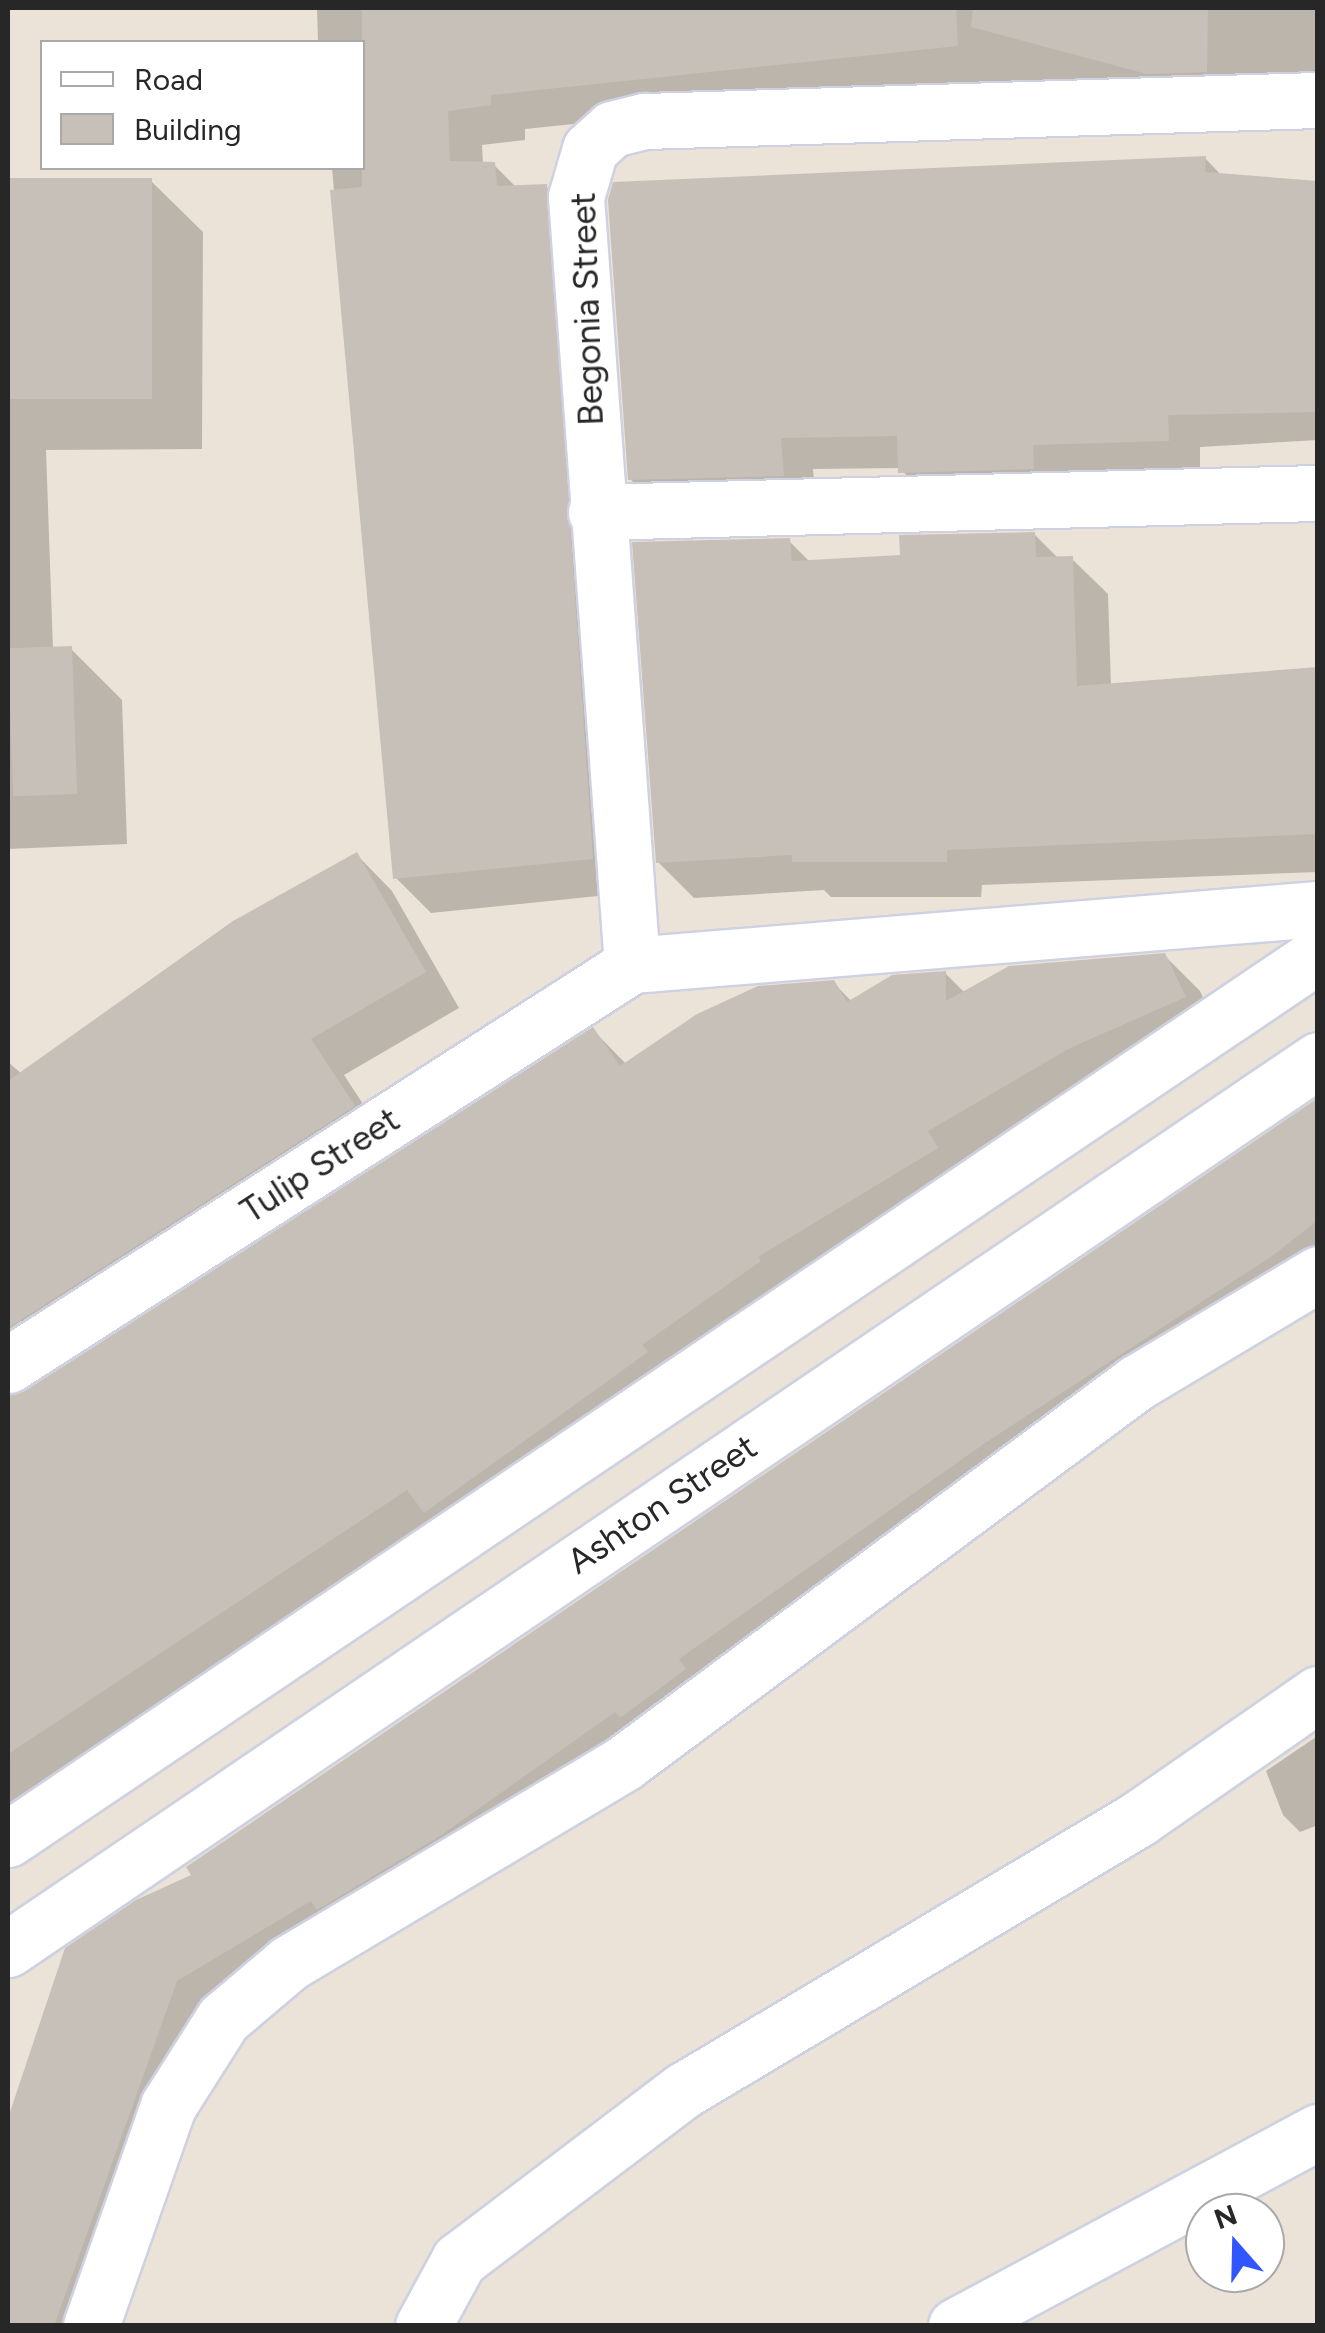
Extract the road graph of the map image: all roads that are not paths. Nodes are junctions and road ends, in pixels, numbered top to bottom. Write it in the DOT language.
graph roads {
  1 [pos="1318,100"];
  2 [pos="1318,493"];
  3 [pos="596,512"];
  4 [pos="1318,909"];
  5 [pos="1318,955"];
  6 [pos="632,965"];
  7 [pos="1318,1060"];
  8 [pos="1318,1274"];
  9 [pos="8,1365"];
  10 [pos="1318,1694"];
  11 [pos="8,1839"];
  12 [pos="8,1949"];
  13 [pos="1318,2132"];
  14 [pos="91,2326"];
  15 [pos="423,2326"];
  16 [pos="956,2326"];
  1 -- 3 [label="street, Begonia Street"];
  2 -- 3 [label="street"];
  3 -- 6 [label="street, Begonia Street"];
  4 -- 6 [label="street"];
  5 -- 11 [label="street"];
  6 -- 9 [label="street, Tulip Street"];
  7 -- 12 [label="street, Ashton Street"];
  8 -- 14 [label="street"];
  10 -- 15 [label="street"];
  13 -- 16 [label="street"];
}
